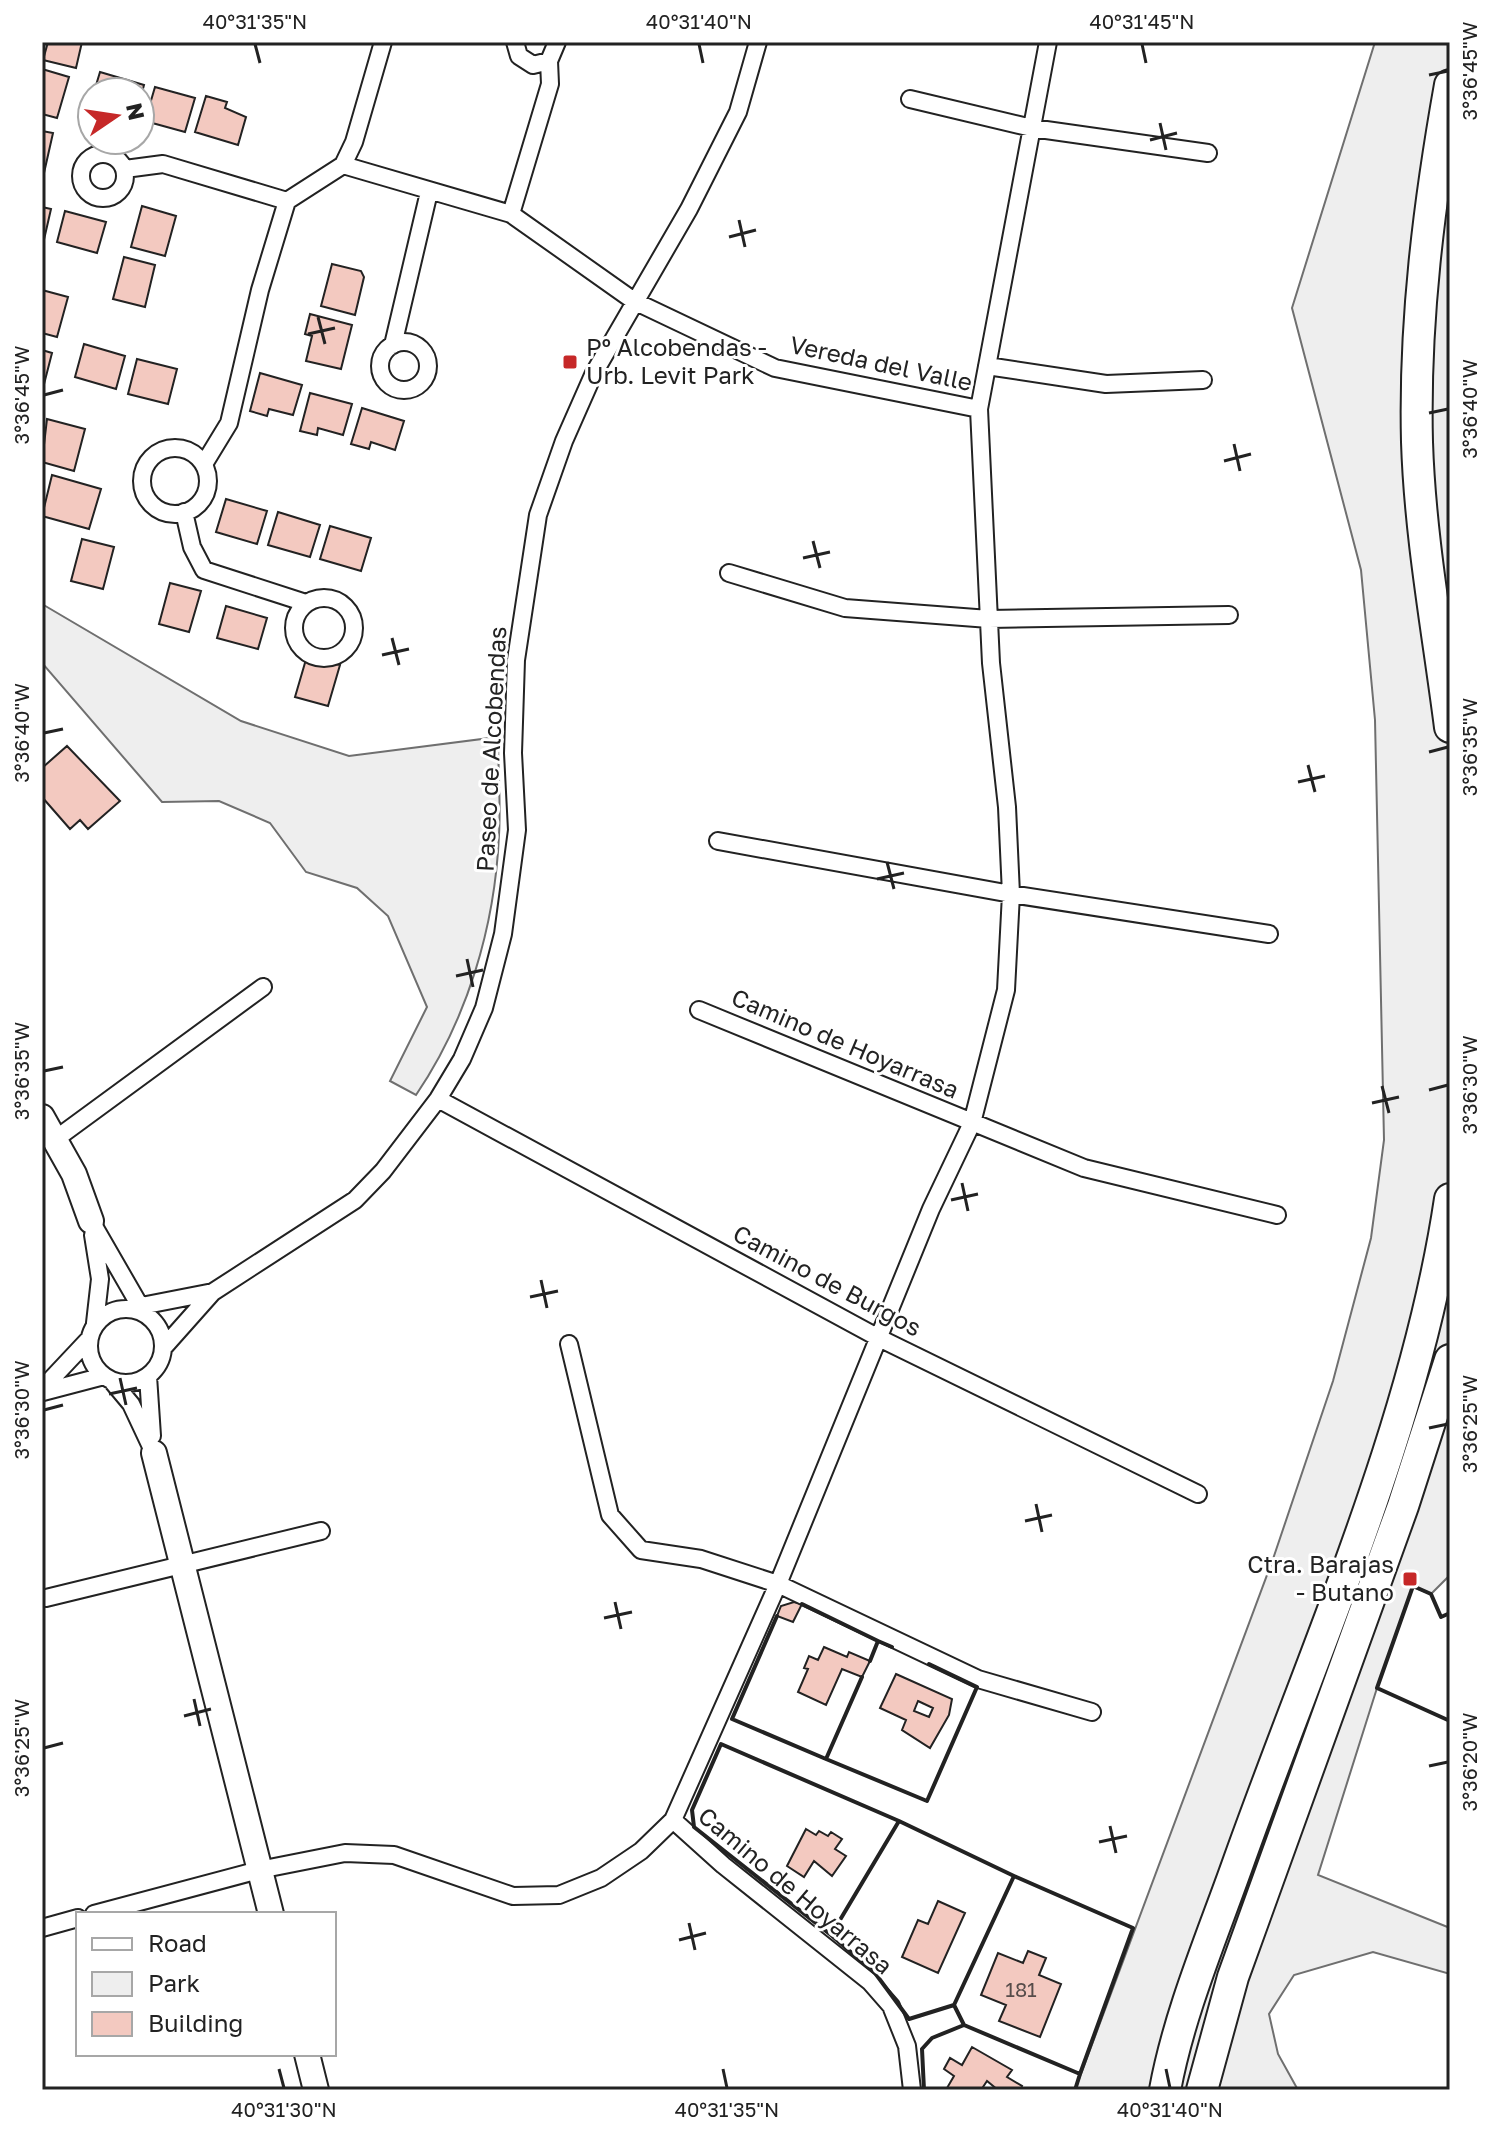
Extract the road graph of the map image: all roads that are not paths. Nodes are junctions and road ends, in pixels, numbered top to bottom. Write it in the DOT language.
graph roads {
  1 [pos="383,42"];
  2 [pos="515,42"];
  3 [pos="557,42"];
  4 [pos="758,42"];
  5 [pos="1048,42"];
  6 [pos="549,61"];
  7 [pos="1450,85"];
  8 [pos="910,99"];
  9 [pos="1032,128"];
  10 [pos="1208,153"];
  11 [pos="343,165"];
  12 [pos="125,169"];
  13 [pos="429,192"];
  14 [pos="287,201"];
  15 [pos="511,214"];
  16 [pos="634,301"];
  17 [pos="393,345"];
  18 [pos="987,366"];
  19 [pos="1203,380"];
  20 [pos="979,409"];
  21 [pos="204,464"];
  22 [pos="184,512"];
  23 [pos="729,573"];
  24 [pos="306,603"];
  25 [pos="1229,615"];
  26 [pos="989,619"];
  27 [pos="1450,727"];
  28 [pos="718,841"];
  29 [pos="1011,894"];
  30 [pos="1269,934"];
  31 [pos="263,987"];
  32 [pos="699,1010"];
  33 [pos="438,1099"];
  34 [pos="42,1117"];
  35 [pos="972,1123"];
  36 [pos="57,1138"];
  37 [pos="1450,1199"];
  38 [pos="1277,1215"];
  39 [pos="91,1221"];
  40 [pos="213,1292"];
  41 [pos="138,1309"];
  42 [pos="92,1331"];
  43 [pos="877,1337"];
  44 [pos="569,1344"];
  45 [pos="164,1347"];
  46 [pos="1450,1360"];
  47 [pos="148,1376"];
  48 [pos="108,1378"];
  49 [pos="42,1391"];
  50 [pos="154,1453"];
  51 [pos="1198,1494"];
  52 [pos="321,1531"];
  53 [pos="183,1566"];
  54 [pos="778,1584"];
  55 [pos="46,1598"];
  56 [pos="1092,1712"];
  57 [pos="673,1820"];
  58 [pos="259,1870"];
  59 [pos="102,1912"];
  60 [pos="270,1912"];
  61 [pos="76,1919"];
  62 [pos="42,1928"];
  63 [pos="308,2056"];
  64 [pos="316,2090"];
  65 [pos="912,2090"];
  66 [pos="1165,2090"];
  67 [pos="1202,2090"];
  1 -- 11 [label="street"];
  2 -- 6 [label="street"];
  3 -- 6 [label="street"];
  4 -- 16 [label="street, Paseo de Alcobendas"];
  5 -- 9 [label="street, Camino de Hoyarrasa"];
  6 -- 15 [label="street"];
  7 -- 27 [label="highway"];
  8 -- 9 [label="street"];
  9 -- 10 [label="street"];
  9 -- 18 [label="street, Camino de Hoyarrasa"];
  11 -- 13 [label="street, Vereda del Valle"];
  11 -- 14 [label="street"];
  12 -- 14 [label="street"];
  13 -- 15 [label="street, Vereda del Valle"];
  13 -- 17 [label="street"];
  14 -- 21 [label="street"];
  15 -- 16 [label="street, Vereda del Valle"];
  16 -- 20 [label="street, Vereda del Valle"];
  16 -- 33 [label="street, Paseo de Alcobendas"];
  18 -- 19 [label="street"];
  18 -- 20 [label="street, Camino de Hoyarrasa"];
  20 -- 26 [label="street, Camino de Hoyarrasa"];
  21 -- 22 [label="street"];
  21 -- 22 [label="street"];
  22 -- 24 [label="street"];
  23 -- 26 [label="street"];
  25 -- 26 [label="street"];
  26 -- 29 [label="street, Camino de Hoyarrasa"];
  28 -- 29 [label="street"];
  29 -- 30 [label="street"];
  29 -- 35 [label="street, Camino de Hoyarrasa"];
  31 -- 36 [label="street"];
  32 -- 35 [label="street, Camino de Hoyarrasa"];
  33 -- 40 [label="street, Paseo de Alcobendas"];
  33 -- 43 [label="street, Camino de Burgos"];
  34 -- 36 [label="street"];
  35 -- 38 [label="street, Camino de Hoyarrasa"];
  35 -- 43 [label="street, Camino de Hoyarrasa"];
  36 -- 39 [label="street"];
  37 -- 66 [label="highway"];
  39 -- 41 [label="street"];
  39 -- 42 [label="street"];
  40 -- 41 [label="street, Paseo de Alcobendas"];
  40 -- 45 [label="street, Paseo de Alcobendas"];
  41 -- 42 [label="street"];
  41 -- 45 [label="street"];
  42 -- 48 [label="street"];
  42 -- 49 [label="street"];
  43 -- 51 [label="street, Camino de Burgos"];
  43 -- 54 [label="street, Camino de Hoyarrasa"];
  44 -- 54 [label="street"];
  45 -- 47 [label="street"];
  46 -- 67 [label="highway"];
  47 -- 48 [label="street"];
  47 -- 50 [label="street"];
  48 -- 49 [label="street"];
  48 -- 50 [label="street"];
  50 -- 53 [label="street"];
  52 -- 53 [label="street"];
  53 -- 55 [label="street"];
  53 -- 58 [label="street"];
  54 -- 56 [label="street"];
  54 -- 57 [label="street, Camino de Hoyarrasa"];
  57 -- 58 [label="street, Camino de Hoyarrasa"];
  57 -- 65 [label="street, Camino de Hoyarrasa"];
  58 -- 59 [label="street, Camino de Hoyarrasa"];
  58 -- 60 [label="street"];
  61 -- 62 [label="street"];
  63 -- 64 [label="street"];
}
